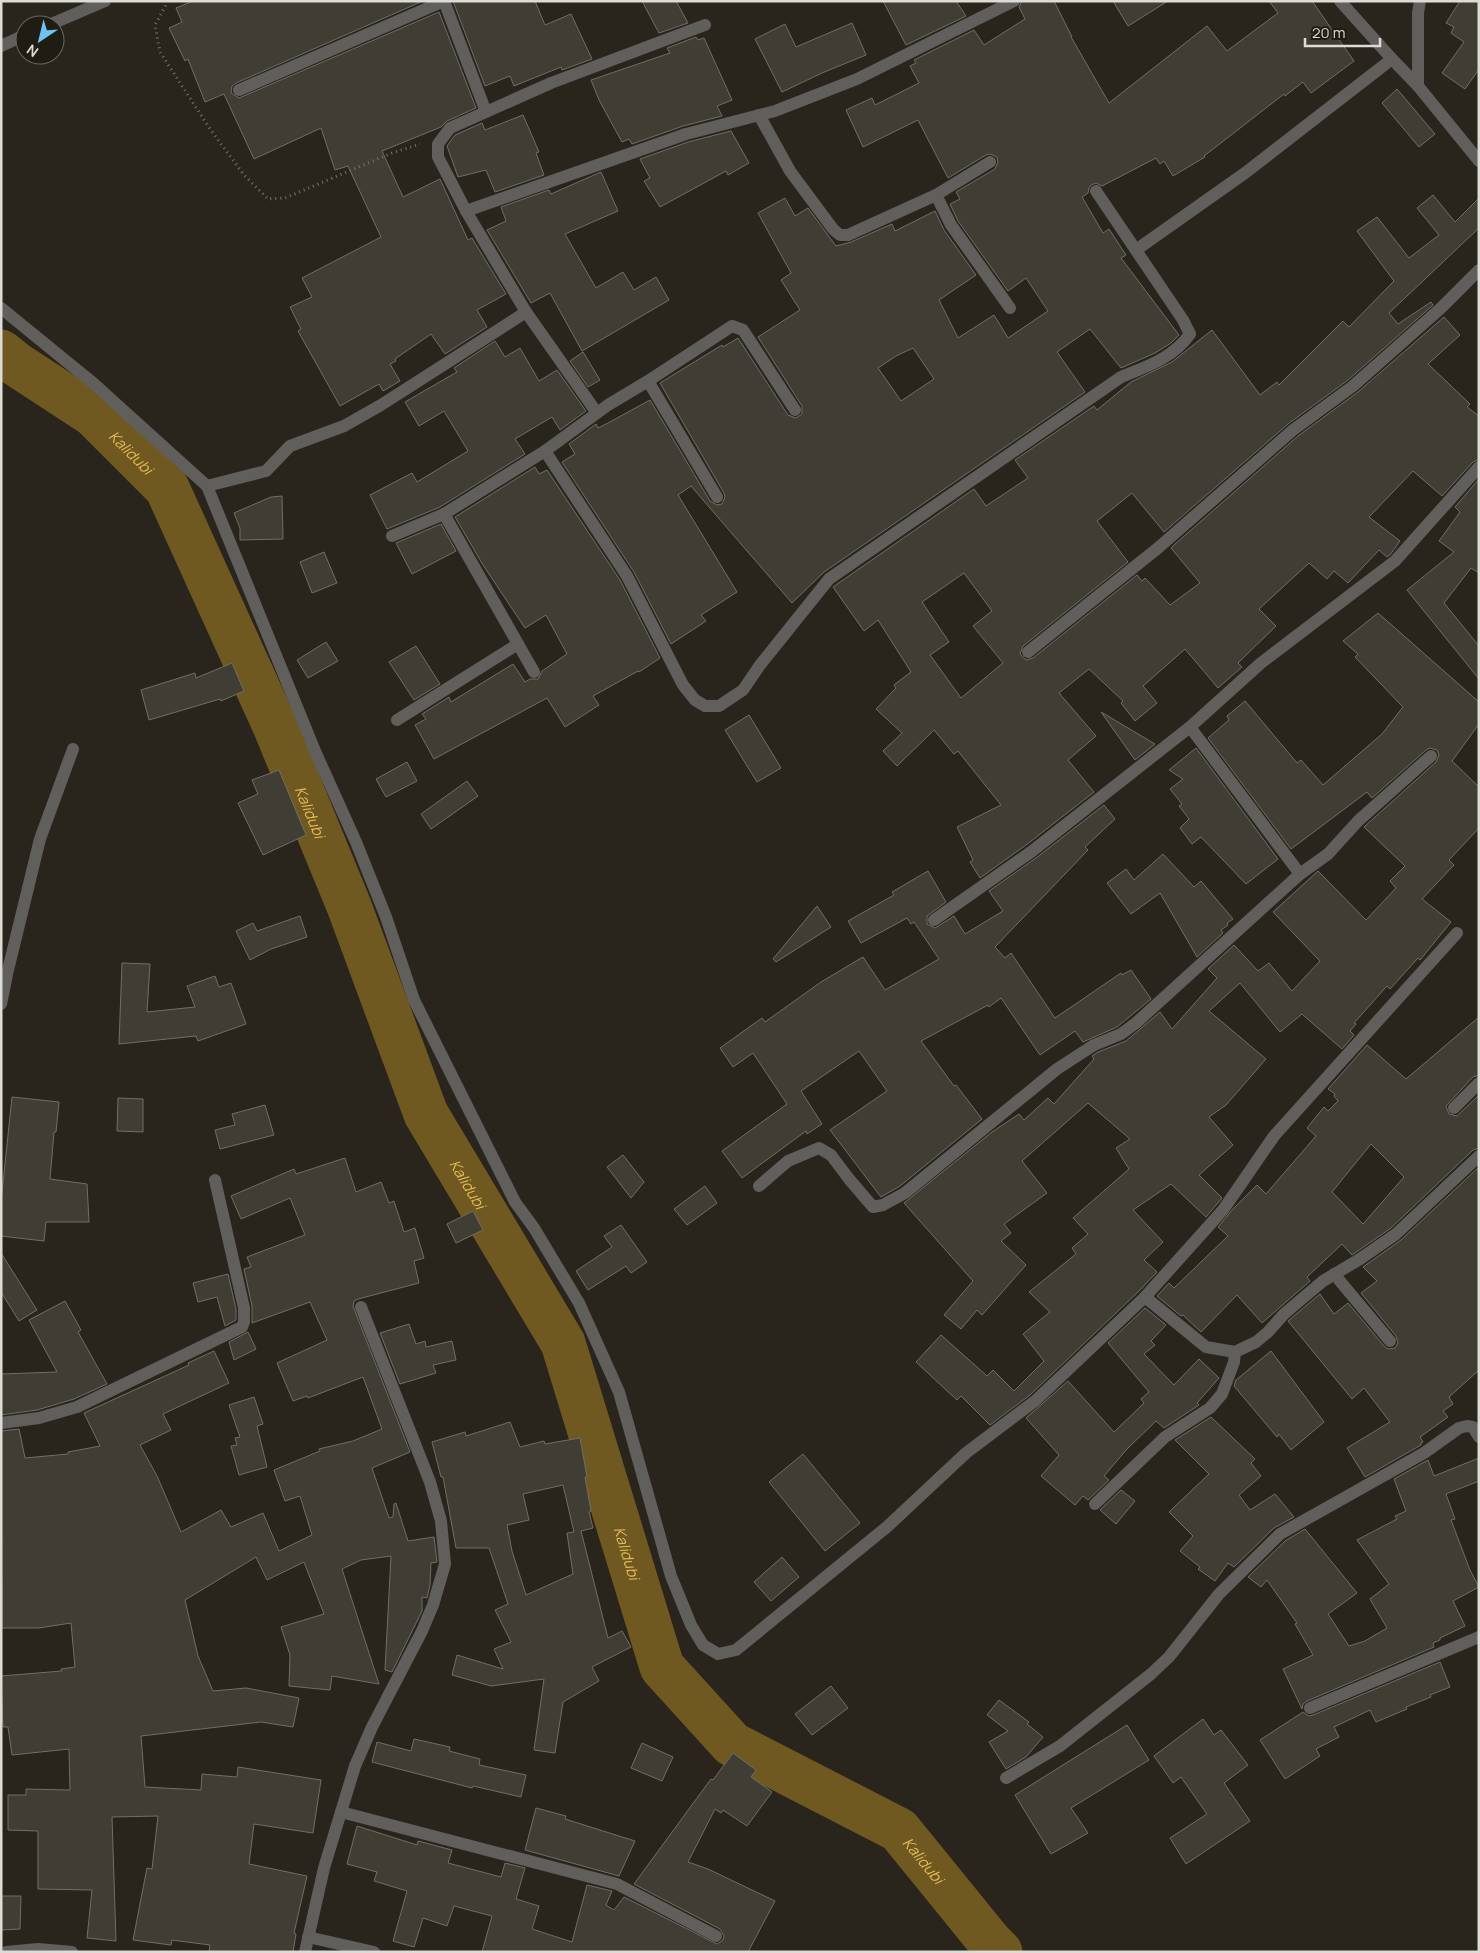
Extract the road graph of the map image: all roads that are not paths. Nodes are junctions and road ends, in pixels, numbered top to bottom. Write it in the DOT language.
graph roads {
  1 [pos="105,1"];
  2 [pos="444,1"];
  3 [pos="1014,1"];
  4 [pos="1340,1"];
  5 [pos="1420,1"];
  6 [pos="65,18"];
  7 [pos="705,26"];
  8 [pos="15,40"];
  9 [pos="1,46"];
  10 [pos="1392,60"];
  11 [pos="1418,86"];
  12 [pos="239,90"];
  13 [pos="486,112"];
  14 [pos="759,115"];
  15 [pos="1479,161"];
  16 [pos="990,162"];
  17 [pos="1096,191"];
  18 [pos="936,195"];
  19 [pos="466,211"];
  20 [pos="1136,250"];
  21 [pos="1479,270"];
  22 [pos="1,308"];
  23 [pos="1010,308"];
  24 [pos="526,312"];
  25 [pos="648,381"];
  26 [pos="795,410"];
  27 [pos="597,413"];
  28 [pos="545,451"];
  29 [pos="1479,467"];
  30 [pos="207,486"];
  31 [pos="717,497"];
  32 [pos="444,514"];
  33 [pos="392,536"];
  34 [pos="518,644"];
  35 [pos="1028,652"];
  36 [pos="534,672"];
  37 [pos="397,720"];
  38 [pos="1190,726"];
  39 [pos="73,749"];
  40 [pos="1431,756"];
  41 [pos="1300,874"];
  42 [pos="934,920"];
  43 [pos="1457,933"];
  44 [pos="1,1004"];
  45 [pos="1479,1082"];
  46 [pos="1454,1108"];
  47 [pos="1479,1156"];
  48 [pos="214,1180"];
  49 [pos="759,1186"];
  50 [pos="1334,1274"];
  51 [pos="1145,1297"];
  52 [pos="361,1307"];
  53 [pos="1390,1341"];
  54 [pos="1235,1352"];
  55 [pos="1,1423"];
  56 [pos="1479,1438"];
  57 [pos="1095,1504"];
  58 [pos="1479,1637"];
  59 [pos="1310,1708"];
  60 [pos="1006,1778"];
  61 [pos="342,1812"];
  62 [pos="716,1936"];
  63 [pos="308,1937"];
  64 [pos="6,1952"];
  65 [pos="72,1952"];
  66 [pos="305,1952"];
  67 [pos="374,1952"];
  1 -- 6 [label="street"];
  2 -- 12 [label="street"];
  2 -- 13 [label="street"];
  3 -- 14 [label="street"];
  4 -- 10 [label="street"];
  5 -- 11 [label="street"];
  7 -- 13 [label="street"];
  8 -- 9 [label="street"];
  10 -- 11 [label="street"];
  10 -- 20 [label="street"];
  11 -- 15 [label="street"];
  13 -- 19 [label="street"];
  14 -- 18 [label="street"];
  14 -- 19 [label="street"];
  16 -- 18 [label="street"];
  17 -- 20 [label="street"];
  18 -- 23 [label="street"];
  19 -- 24 [label="street"];
  20 -- 28 [label="street"];
  21 -- 35 [label="street"];
  22 -- 30 [label="street"];
  24 -- 27 [label="street"];
  24 -- 30 [label="street"];
  25 -- 26 [label="street"];
  25 -- 27 [label="street"];
  25 -- 31 [label="street"];
  27 -- 28 [label="street"];
  28 -- 32 [label="street"];
  29 -- 38 [label="street"];
  30 -- 51 [label="street"];
  32 -- 33 [label="street"];
  32 -- 34 [label="street"];
  34 -- 36 [label="street"];
  34 -- 37 [label="street"];
  38 -- 41 [label="street"];
  38 -- 42 [label="street"];
  39 -- 44 [label="street"];
  40 -- 41 [label="street"];
  41 -- 49 [label="street"];
  43 -- 51 [label="street"];
  45 -- 46 [label="street"];
  47 -- 50 [label="street"];
  48 -- 55 [label="street"];
  50 -- 53 [label="street"];
  50 -- 54 [label="street"];
  51 -- 54 [label="street"];
  52 -- 61 [label="street"];
  54 -- 57 [label="street"];
  56 -- 60 [label="street"];
  58 -- 59 [label="street"];
  61 -- 62 [label="street"];
  61 -- 63 [label="street"];
  63 -- 66 [label="street"];
  63 -- 67 [label="street"];
  64 -- 65 [label="street"];
}
